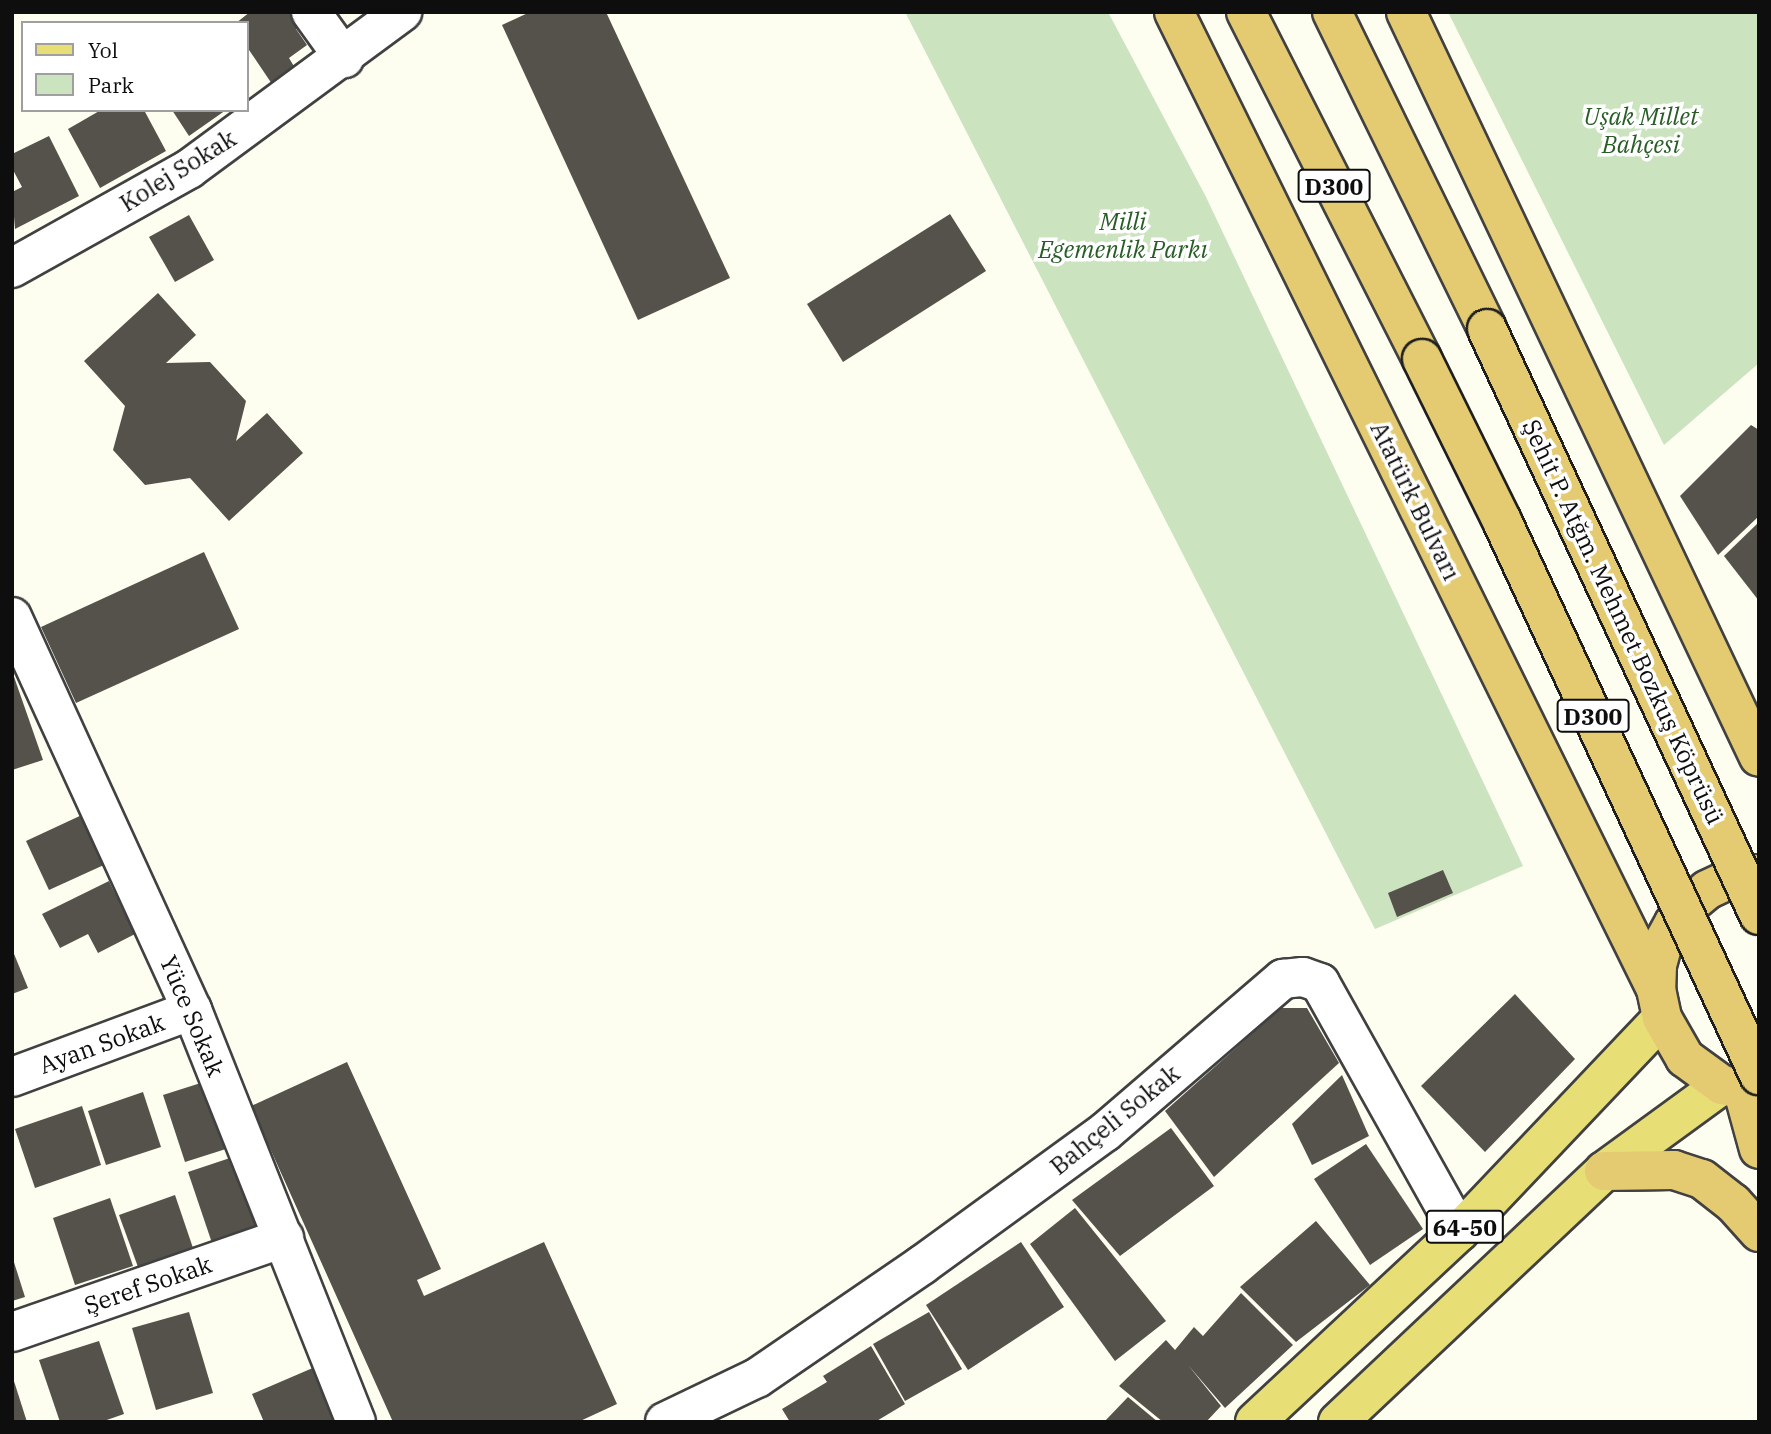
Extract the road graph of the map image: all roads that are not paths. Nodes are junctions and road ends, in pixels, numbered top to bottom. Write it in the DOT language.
graph roads {
  1 [pos="311,12"];
  2 [pos="402,12"];
  3 [pos="1174,12"];
  4 [pos="1247,12"];
  5 [pos="1332,12"];
  6 [pos="1406,12"];
  7 [pos="344,58"];
  8 [pos="12,268"];
  9 [pos="12,617"];
  10 [pos="1748,715"];
  11 [pos="1759,757"];
  12 [pos="1759,874"];
  13 [pos="1759,915"];
  14 [pos="1659,1004"];
  15 [pos="192,1010"];
  16 [pos="12,1077"];
  17 [pos="1746,1086"];
  18 [pos="1759,1149"];
  19 [pos="1604,1171"];
  20 [pos="1759,1232"];
  21 [pos="1459,1233"];
  22 [pos="284,1238"];
  23 [pos="12,1332"];
  24 [pos="356,1422"];
  25 [pos="665,1422"];
  26 [pos="1255,1422"];
  27 [pos="1338,1422"];
  1 -- 7 [label="street"];
  2 -- 7 [label="street, Kolej Sokak"];
  3 -- 14 [label="highway, Atatürk Bulvarı"];
  4 -- 17 [label="highway, D300, bridge"];
  5 -- 13 [label="highway, Şehit P. Atğm. Mehmet Bozkuş Köprüsü / D300, bridge"];
  6 -- 10 [label="highway"];
  7 -- 8 [label="street, Kolej Sokak"];
  9 -- 15 [label="street, Yüce Sokak"];
  10 -- 11 [label="highway"];
  12 -- 14 [label="highway"];
  14 -- 17 [label="highway, Atatürk Bulvarı"];
  14 -- 21 [label="main road, 64-50"];
  15 -- 16 [label="street, Ayan Sokak"];
  15 -- 22 [label="street, Yüce Sokak"];
  17 -- 18 [label="highway"];
  17 -- 19 [label="main road, 64-50"];
  19 -- 20 [label="highway"];
  19 -- 27 [label="main road, 64-50"];
  21 -- 25 [label="street, Bahçeli Sokak"];
  21 -- 26 [label="main road, 64-50"];
  22 -- 23 [label="street, Şeref Sokak"];
  22 -- 24 [label="street, Yüce Sokak"];
}
